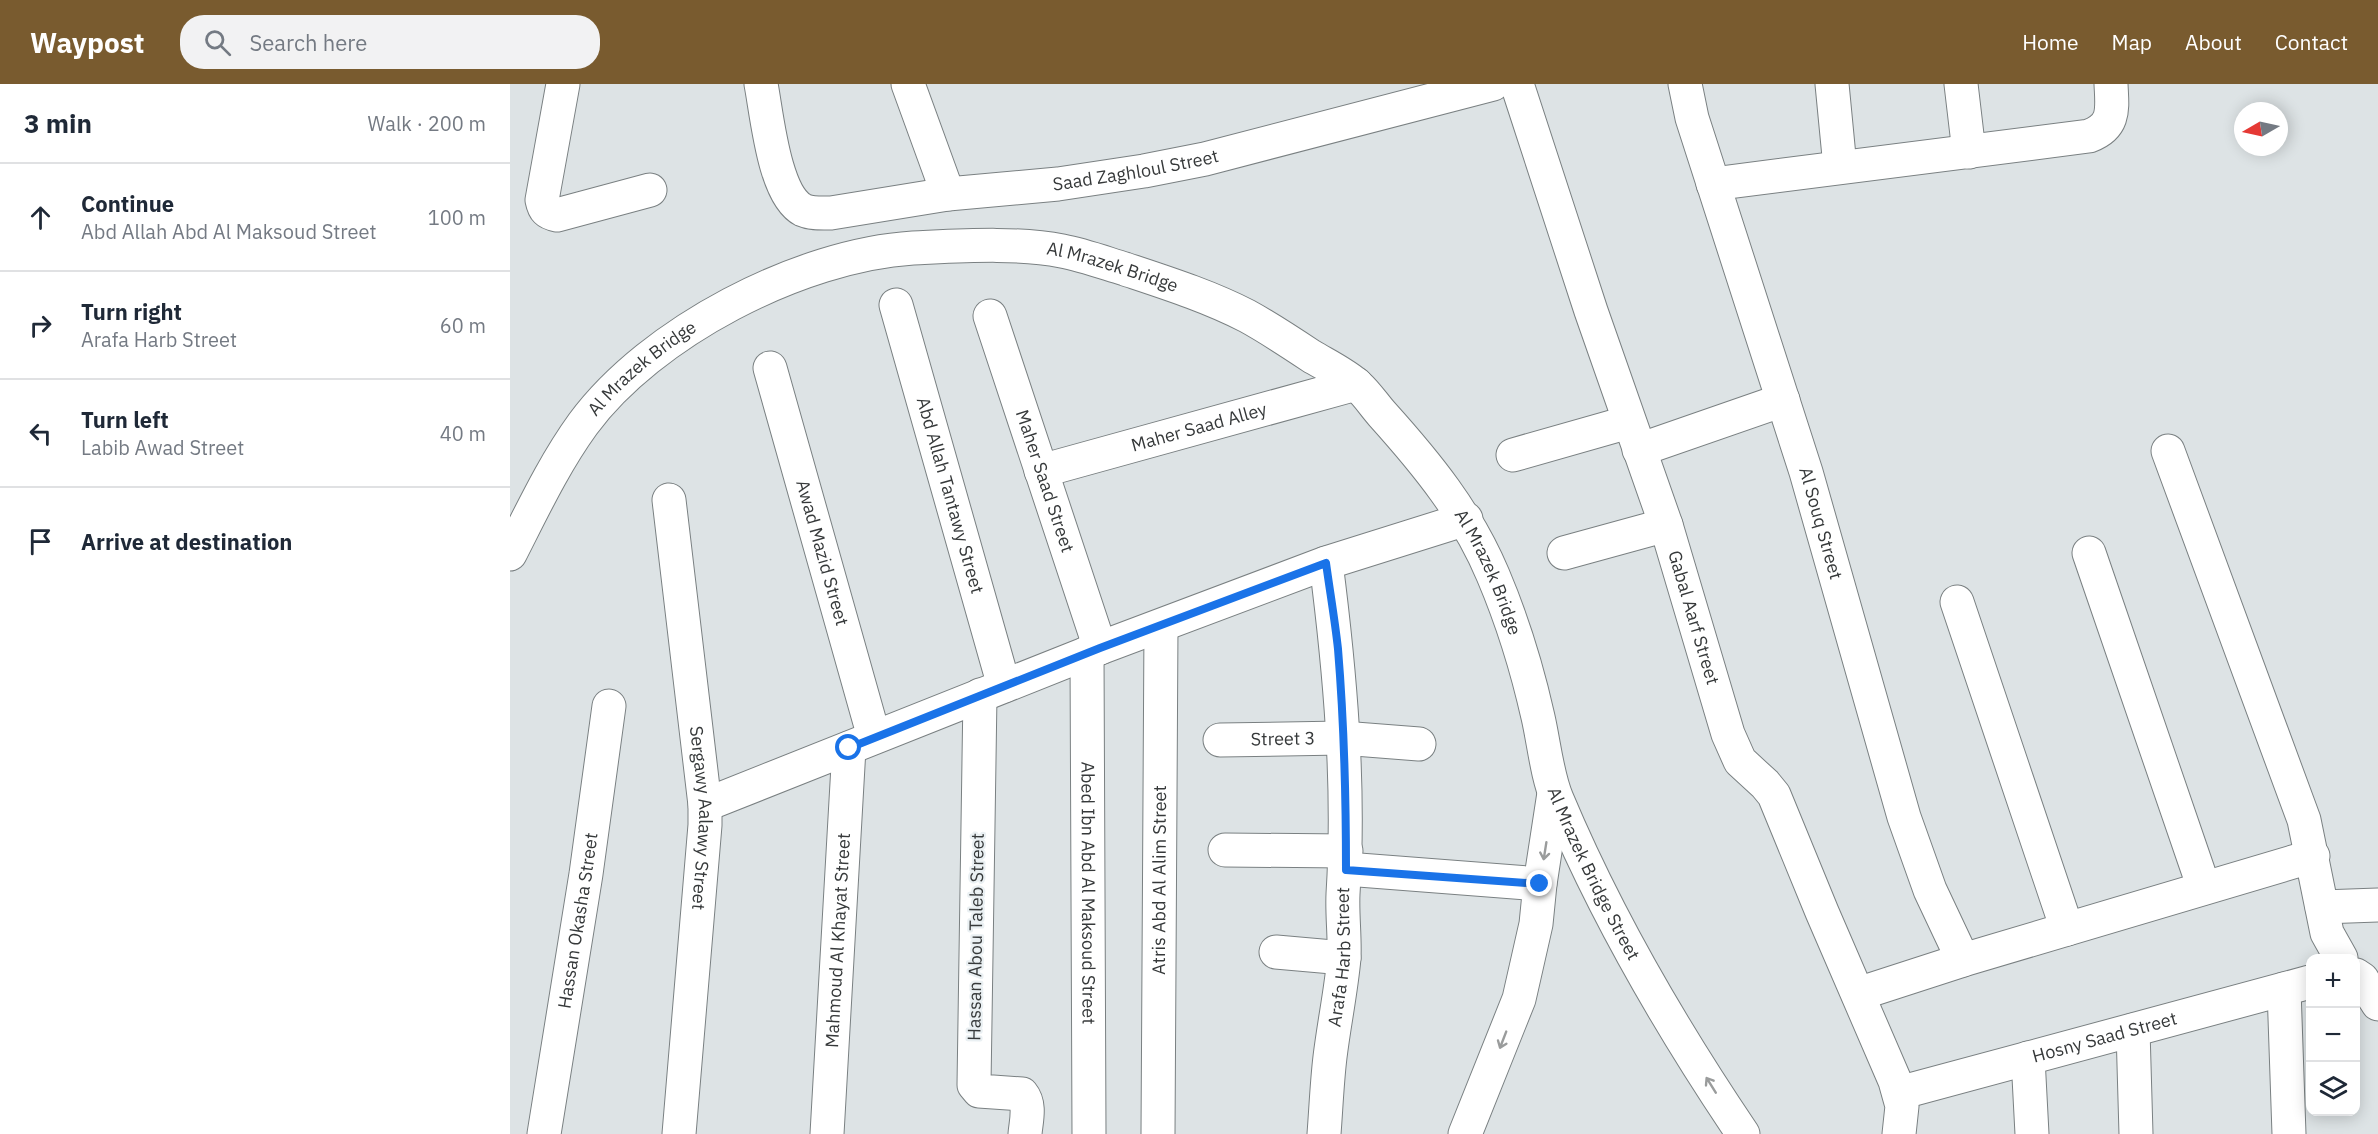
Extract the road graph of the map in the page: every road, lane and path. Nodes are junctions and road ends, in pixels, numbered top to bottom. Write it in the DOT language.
graph roads {
  1 [pos="563,84"];
  2 [pos="761,84"];
  3 [pos="908,84"];
  4 [pos="1493,84"];
  5 [pos="1517,84"];
  6 [pos="1685,84"];
  7 [pos="1832,84"];
  8 [pos="1961,84"];
  9 [pos="2110,84"];
  10 [pos="1970,152"];
  11 [pos="1840,167"];
  12 [pos="1713,184"];
  13 [pos="650,190"];
  14 [pos="948,194"];
  15 [pos="896,305"];
  16 [pos="990,316"];
  17 [pos="770,368"];
  18 [pos="1356,384"];
  19 [pos="1783,400"];
  20 [pos="1634,436"];
  21 [pos="2168,451"];
  22 [pos="1513,455"];
  23 [pos="1041,471"];
  24 [pos="669,501"];
  25 [pos="1466,519"];
  26 [pos="1666,525"];
  27 [pos="1564,553"];
  28 [pos="2089,553"];
  29 [pos="510,554"];
  30 [pos="1326,563"];
  31 [pos="1957,602"];
  32 [pos="1161,626"];
  33 [pos="1094,650"];
  34 [pos="992,691"];
  35 [pos="609,706"];
  36 [pos="1342,738"];
  37 [pos="1220,740"];
  38 [pos="861,743"];
  39 [pos="1419,744"];
  40 [pos="1554,793"];
  41 [pos="705,805"];
  42 [pos="1225,850"];
  43 [pos="2313,856"];
  44 [pos="1346,860"];
  45 [pos="1540,884"];
  46 [pos="2204,888"];
  47 [pos="2378,905"];
  48 [pos="2322,907"];
  49 [pos="2067,929"];
  50 [pos="1276,952"];
  51 [pos="2339,954"];
  52 [pos="1344,958"];
  53 [pos="1963,960"];
  54 [pos="2360,978"];
  55 [pos="2297,985"];
  56 [pos="1858,994"];
  57 [pos="2378,1004"];
  58 [pos="2133,1030"];
  59 [pos="2028,1058"];
  60 [pos="1899,1092"];
  61 [pos="544,1134"];
  62 [pos="679,1134"];
  63 [pos="827,1134"];
  64 [pos="1025,1134"];
  65 [pos="1089,1134"];
  66 [pos="1158,1134"];
  67 [pos="1324,1134"];
  68 [pos="1464,1134"];
  69 [pos="1743,1134"];
  70 [pos="1899,1134"];
  71 [pos="2032,1134"];
  72 [pos="2136,1134"];
  73 [pos="2289,1134"];
  1 -- 13 [label="street"];
  2 -- 14 [label="street, Saad Zaghloul Street"];
  3 -- 14 [label="street"];
  4 -- 14 [label="street, Saad Zaghloul Street"];
  5 -- 20 [label="street, Gabal Aarf Street"];
  6 -- 12 [label="street, Al Souq Street"];
  7 -- 11 [label="street"];
  8 -- 10 [label="street"];
  9 -- 10 [label="street"];
  10 -- 11 [label="street"];
  11 -- 12 [label="street"];
  12 -- 19 [label="street, Al Souq Street"];
  15 -- 34 [label="street, Abd Allah Tantawy Street"];
  16 -- 23 [label="street, Maher Saad Street"];
  17 -- 38 [label="street, Awad Mazid Street"];
  18 -- 23 [label="street, Maher Saad Alley"];
  18 -- 25 [label="street, Al Mrazek Bridge"];
  18 -- 29 [label="street, Al Mrazek Bridge"];
  19 -- 20 [label="street"];
  19 -- 53 [label="street, Al Souq Street"];
  20 -- 22 [label="street"];
  20 -- 26 [label="street, Gabal Aarf Street"];
  21 -- 43 [label="street"];
  23 -- 33 [label="street, Maher Saad Street"];
  24 -- 41 [label="street, Sergawy Aalawy Street"];
  25 -- 30 [label="street"];
  25 -- 40 [label="street, Al Mrazek Bridge"];
  26 -- 27 [label="street"];
  26 -- 56 [label="street, Gabal Aarf Street"];
  28 -- 46 [label="street"];
  30 -- 32 [label="street"];
  30 -- 36 [label="street, Arafa Harb Street"];
  31 -- 49 [label="street"];
  32 -- 33 [label="street"];
  32 -- 66 [label="street, Atris Abd Al Alim Street"];
  33 -- 34 [label="street"];
  33 -- 65 [label="street, Abed Ibn Abd Al Maksoud Street"];
  34 -- 38 [label="street"];
  34 -- 64 [label="street, Hassan Abou Taleb Street"];
  35 -- 61 [label="street, Hassan Okasha Street"];
  36 -- 37 [label="street, Street 3"];
  36 -- 39 [label="street, Street 3"];
  36 -- 44 [label="street, Arafa Harb Street"];
  38 -- 41 [label="street"];
  38 -- 63 [label="street, Mahmoud Al Khayat Street"];
  40 -- 45 [label="street, Al Mrazek Bridge Street, one-way"];
  69 -- 40 [label="street, Al Mrazek Bridge Street, one-way"];
  41 -- 62 [label="street, Sergawy Aalawy Street"];
  42 -- 44 [label="street"];
  43 -- 46 [label="street"];
  43 -- 48 [label="street"];
  44 -- 45 [label="street"];
  44 -- 52 [label="street, Arafa Harb Street"];
  45 -- 68 [label="street, Al Mrazek Bridge Street, one-way"];
  46 -- 49 [label="street"];
  47 -- 48 [label="street"];
  48 -- 51 [label="street"];
  49 -- 53 [label="street"];
  50 -- 52 [label="street"];
  52 -- 67 [label="street, Arafa Harb Street"];
  53 -- 56 [label="street"];
  54 -- 57 [label="street"];
  55 -- 58 [label="street, Hosny Saad Street"];
  55 -- 73 [label="street"];
  56 -- 60 [label="street, Gabal Aarf Street"];
  58 -- 59 [label="street, Hosny Saad Street"];
  58 -- 72 [label="street"];
  59 -- 60 [label="street, Hosny Saad Street"];
  59 -- 71 [label="street"];
  60 -- 70 [label="street, Gabal Aarf Street"];
}
